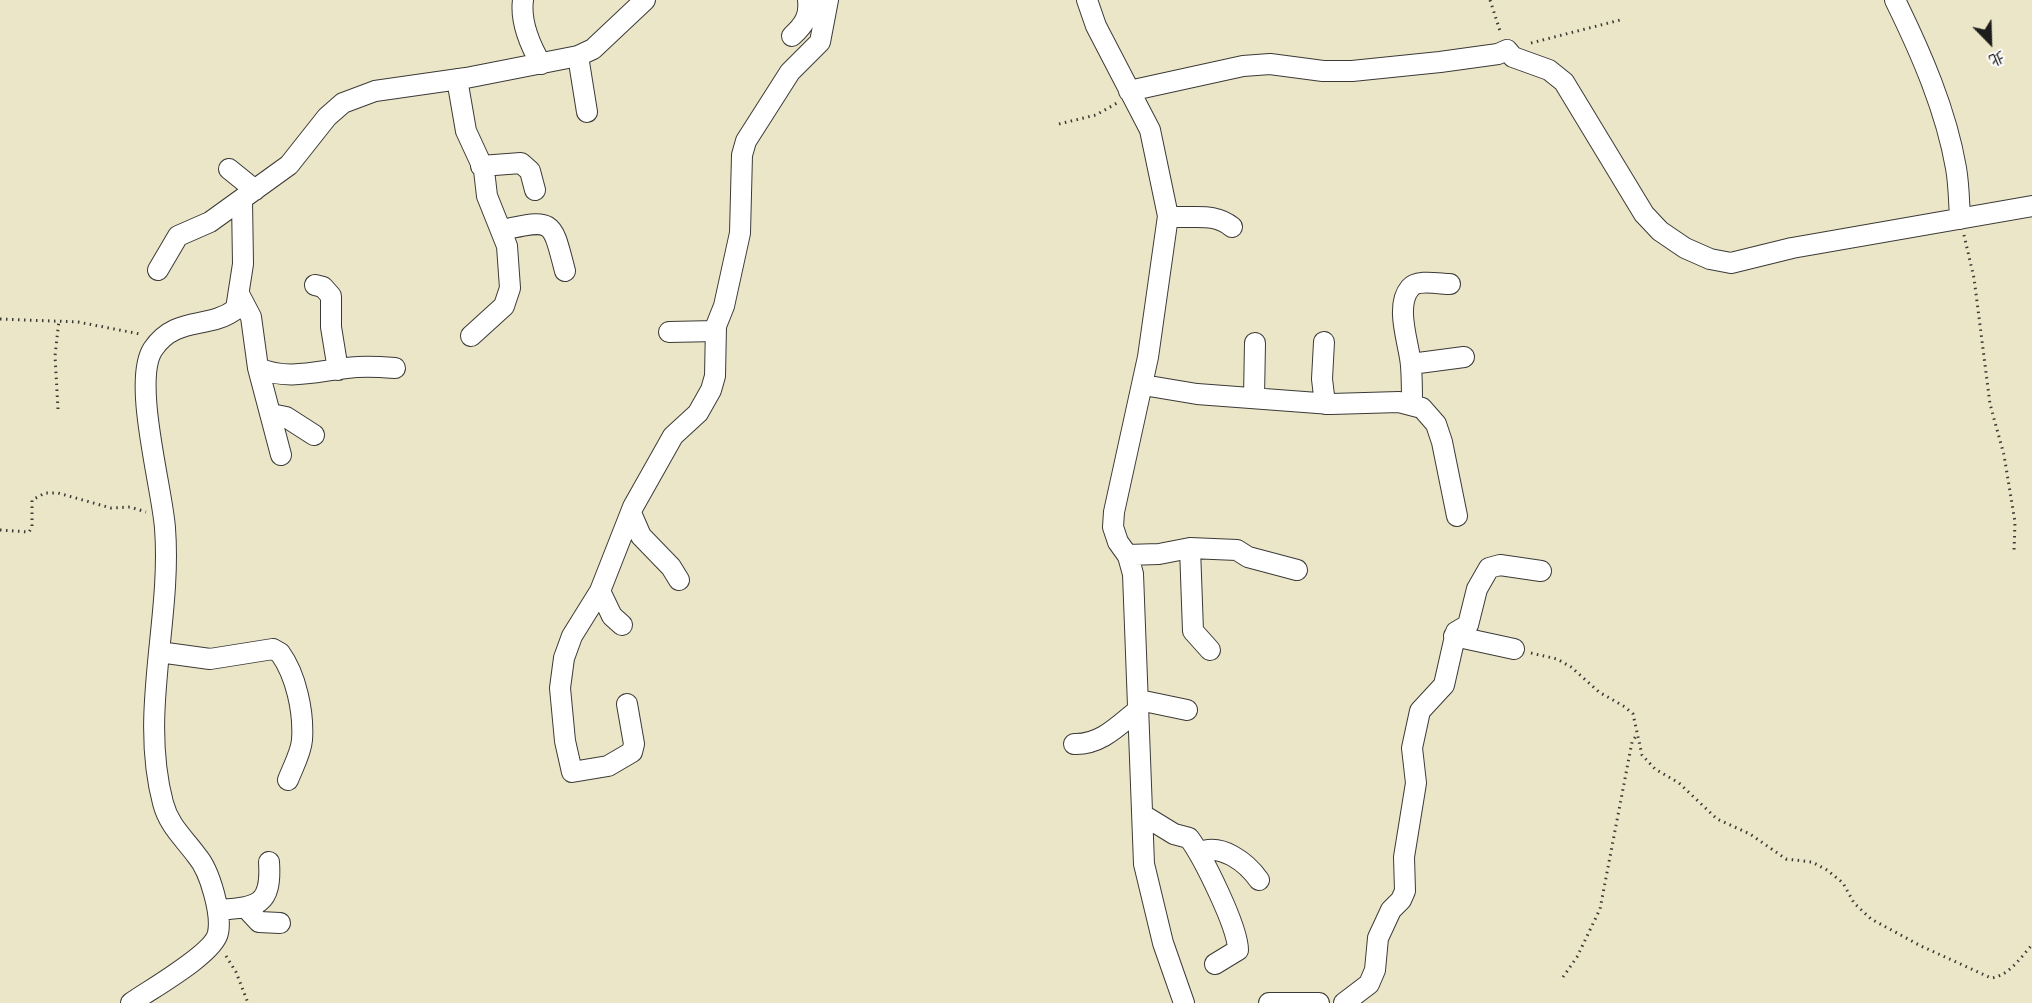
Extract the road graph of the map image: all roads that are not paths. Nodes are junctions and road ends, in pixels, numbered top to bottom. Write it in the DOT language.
graph roads {
  1 [pos="523,0"];
  2 [pos="645,0"];
  3 [pos="808,0"];
  4 [pos="828,0"];
  5 [pos="1087,0"];
  6 [pos="1895,0"];
  7 [pos="792,36"];
  8 [pos="578,56"];
  9 [pos="541,64"];
  10 [pos="457,79"];
  11 [pos="1131,93"];
  12 [pos="587,112"];
  13 [pos="481,166"];
  14 [pos="230,169"];
  15 [pos="535,190"];
  16 [pos="249,195"];
  17 [pos="2032,206"];
  18 [pos="1168,216"];
  19 [pos="1960,219"];
  20 [pos="1232,227"];
  21 [pos="503,230"];
  22 [pos="158,270"];
  23 [pos="565,272"];
  24 [pos="1450,284"];
  25 [pos="315,285"];
  26 [pos="239,294"];
  27 [pos="716,331"];
  28 [pos="669,332"];
  29 [pos="471,336"];
  30 [pos="1324,342"];
  31 [pos="1255,343"];
  32 [pos="1464,357"];
  33 [pos="1411,364"];
  34 [pos="258,368"];
  35 [pos="395,368"];
  36 [pos="338,370"];
  37 [pos="1143,385"];
  38 [pos="1254,397"];
  39 [pos="1325,404"];
  40 [pos="1413,404"];
  41 [pos="271,414"];
  42 [pos="314,435"];
  43 [pos="281,455"];
  44 [pos="631,513"];
  45 [pos="1457,516"];
  46 [pos="1190,548"];
  47 [pos="1127,555"];
  48 [pos="1296,570"];
  49 [pos="1541,571"];
  50 [pos="680,580"];
  51 [pos="600,591"];
  52 [pos="621,625"];
  53 [pos="1455,636"];
  54 [pos="1514,649"];
  55 [pos="1210,650"];
  56 [pos="159,652"];
  57 [pos="627,704"];
  58 [pos="1139,705"];
  59 [pos="1187,710"];
  60 [pos="1074,744"];
  61 [pos="288,780"];
  62 [pos="1143,815"];
  63 [pos="1199,853"];
  64 [pos="269,862"];
  65 [pos="1259,880"];
  66 [pos="246,908"];
  67 [pos="218,910"];
  68 [pos="280,923"];
  69 [pos="1215,964"];
  70 [pos="130,1003"];
  71 [pos="1184,1003"];
  72 [pos="1269,1003"];
  73 [pos="1319,1003"];
  74 [pos="1344,1003"];
  1 -- 9 [label="street"];
  2 -- 8 [label="street"];
  3 -- 7 [label="street"];
  4 -- 27 [label="street"];
  5 -- 11 [label="street"];
  6 -- 19 [label="street"];
  8 -- 9 [label="street"];
  8 -- 12 [label="street"];
  9 -- 10 [label="street"];
  10 -- 13 [label="street"];
  10 -- 16 [label="street"];
  11 -- 18 [label="street"];
  11 -- 19 [label="street"];
  13 -- 15 [label="street"];
  13 -- 21 [label="street"];
  14 -- 16 [label="street"];
  16 -- 22 [label="street"];
  16 -- 26 [label="street"];
  17 -- 19 [label="street"];
  18 -- 20 [label="street"];
  18 -- 37 [label="street"];
  21 -- 23 [label="street"];
  21 -- 29 [label="street"];
  24 -- 33 [label="street"];
  25 -- 36 [label="street"];
  26 -- 34 [label="street"];
  26 -- 56 [label="street"];
  27 -- 28 [label="street"];
  27 -- 44 [label="street"];
  30 -- 39 [label="street"];
  31 -- 38 [label="street"];
  32 -- 33 [label="street"];
  33 -- 40 [label="street"];
  34 -- 36 [label="street"];
  34 -- 41 [label="street"];
  35 -- 36 [label="street"];
  37 -- 38 [label="street"];
  37 -- 47 [label="street"];
  38 -- 39 [label="street"];
  39 -- 40 [label="street"];
  40 -- 45 [label="street"];
  41 -- 42 [label="street"];
  41 -- 43 [label="street"];
  44 -- 50 [label="street"];
  44 -- 51 [label="street"];
  46 -- 47 [label="street"];
  46 -- 48 [label="street"];
  46 -- 55 [label="street"];
  47 -- 58 [label="street"];
  49 -- 53 [label="street"];
  51 -- 52 [label="street"];
  51 -- 57 [label="street"];
  53 -- 54 [label="street"];
  53 -- 74 [label="street"];
  56 -- 61 [label="street"];
  56 -- 67 [label="street"];
  58 -- 59 [label="street"];
  58 -- 60 [label="street"];
  58 -- 62 [label="street"];
  62 -- 63 [label="street"];
  62 -- 71 [label="street"];
  63 -- 65 [label="street"];
  63 -- 69 [label="street"];
  64 -- 66 [label="street"];
  66 -- 67 [label="street"];
  66 -- 68 [label="street"];
  67 -- 70 [label="street"];
  72 -- 73 [label="street"];
}
